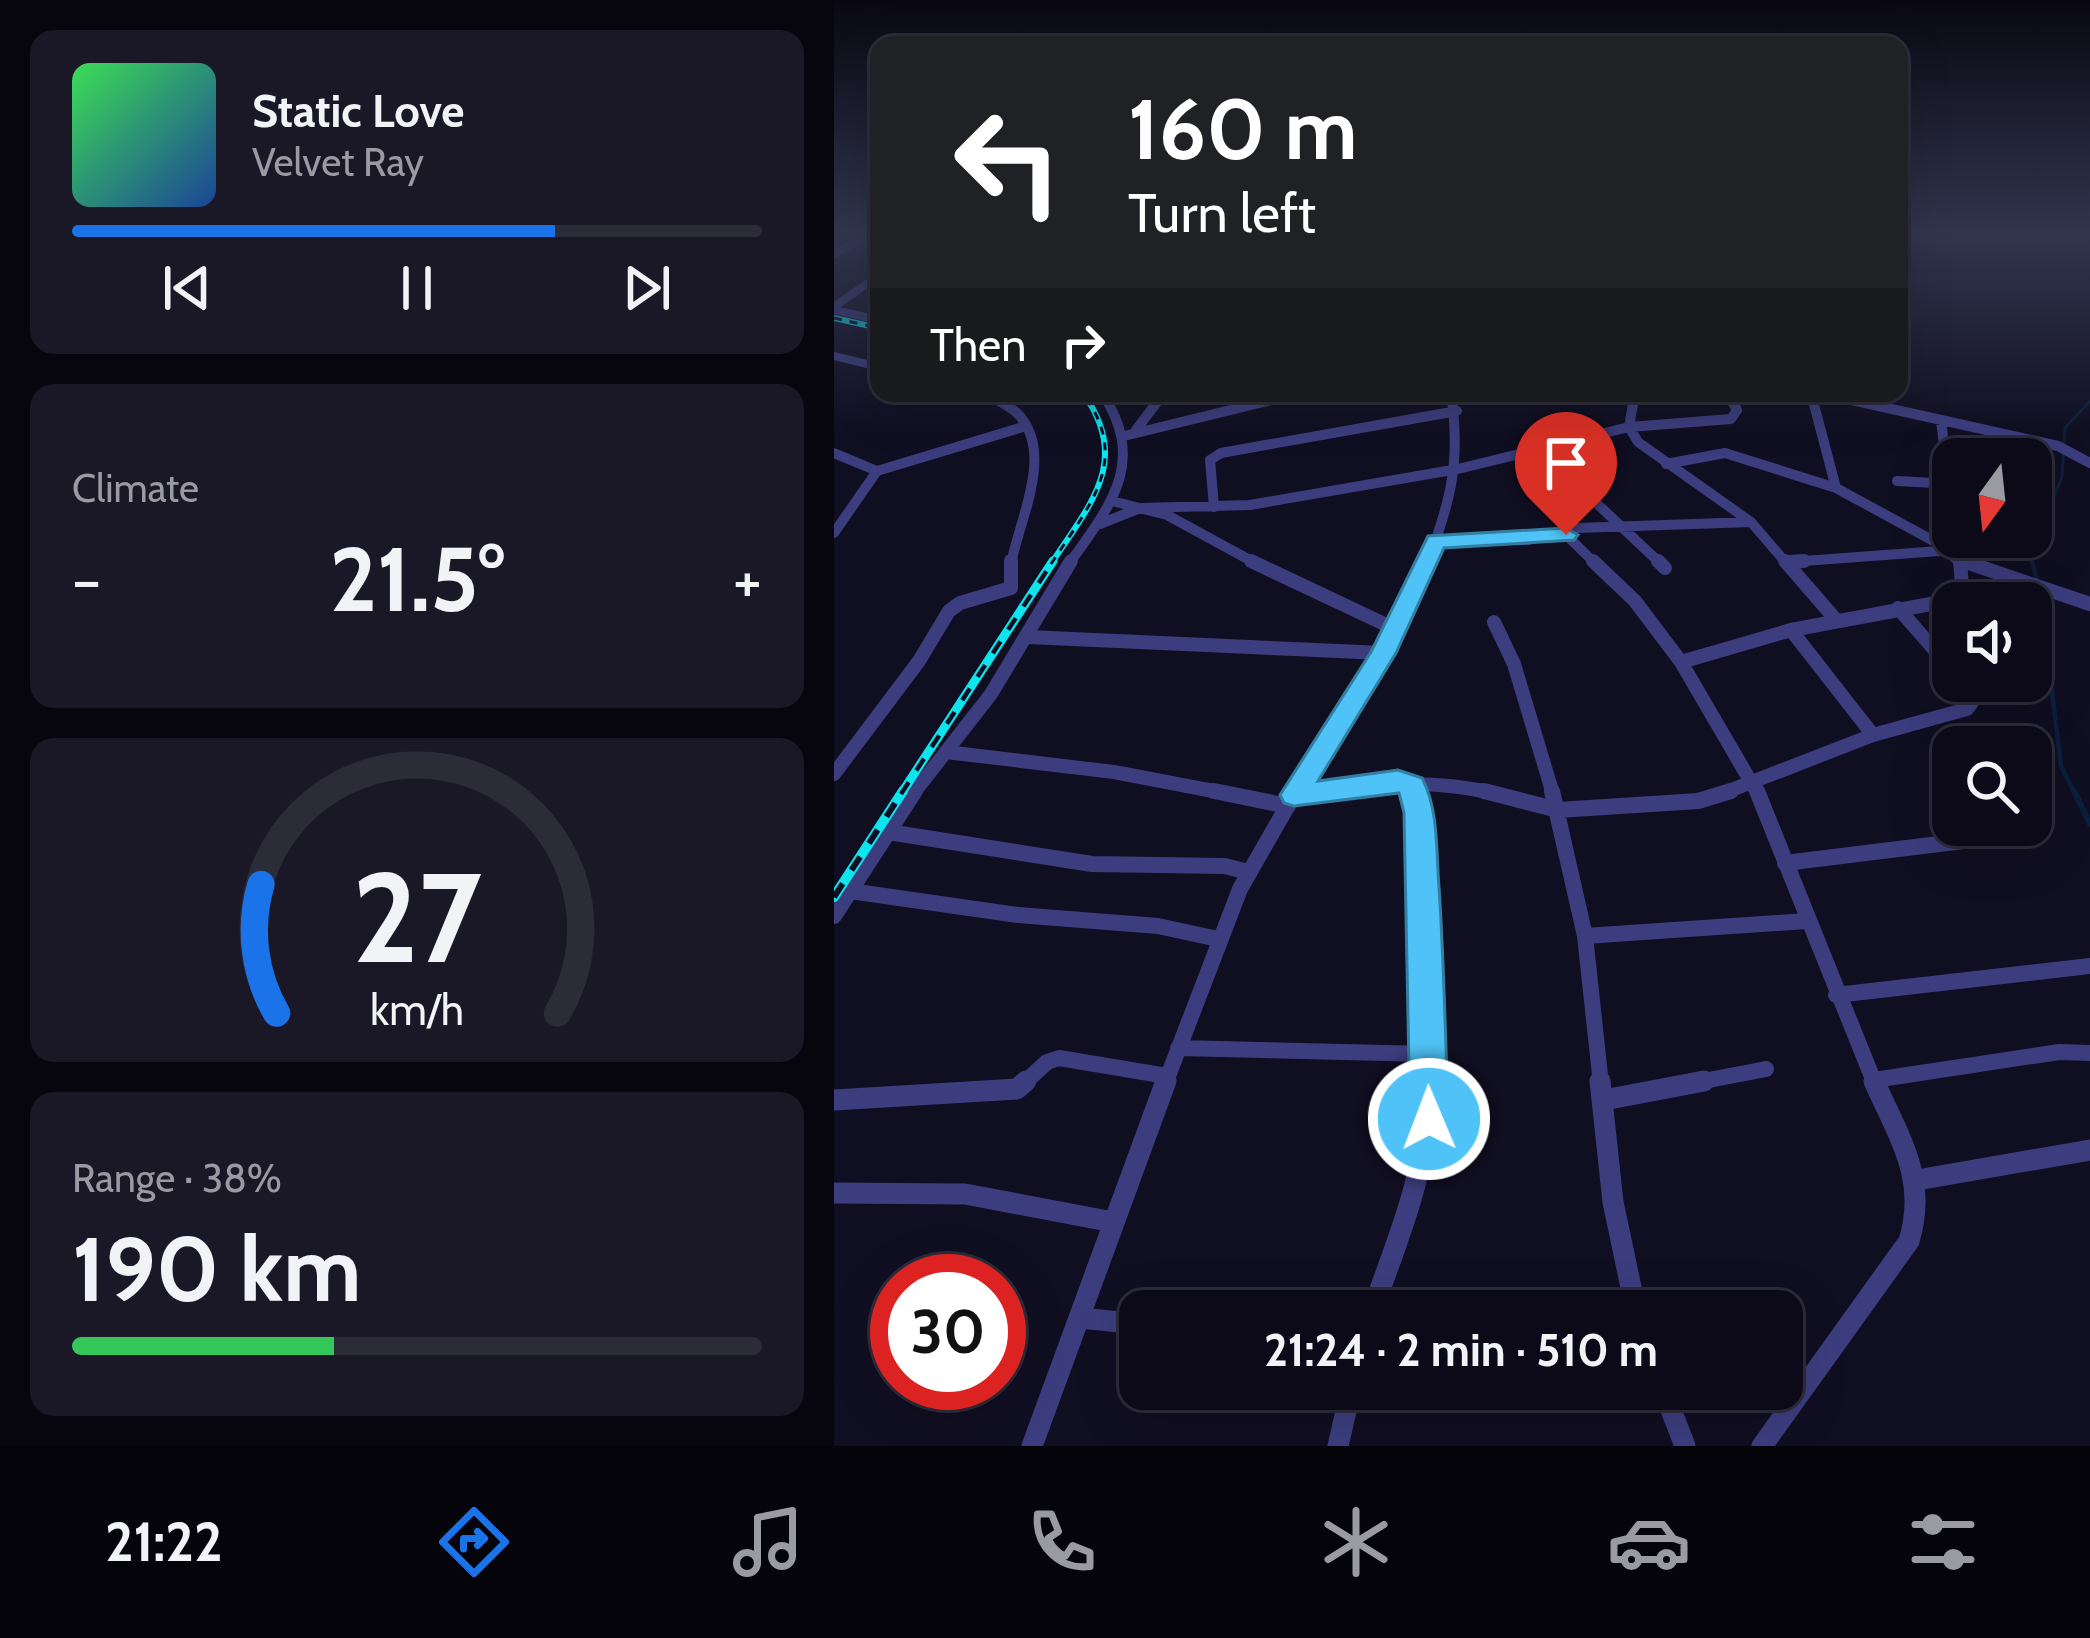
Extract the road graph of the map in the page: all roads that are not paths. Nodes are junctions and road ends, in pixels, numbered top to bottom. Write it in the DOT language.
graph roads {
  1 [pos="834,309"];
  2 [pos="870,318"];
  3 [pos="834,356"];
  4 [pos="870,366"];
  5 [pos="999,402"];
  6 [pos="1108,402"];
  7 [pos="1157,402"];
  8 [pos="1262,402"];
  9 [pos="1454,402"];
  10 [pos="1633,402"];
  11 [pos="1732,402"];
  12 [pos="1818,402"];
  13 [pos="1857,402"];
  14 [pos="1885,402"];
  15 [pos="1885,408"];
  16 [pos="1941,422"];
  17 [pos="1026,426"];
  18 [pos="1629,427"];
  19 [pos="1130,433"];
  20 [pos="1538,449"];
  21 [pos="834,453"];
  22 [pos="2086,460"];
  23 [pos="1666,464"];
  24 [pos="1458,469"];
  25 [pos="878,471"];
  26 [pos="1897,481"];
  27 [pos="1836,488"];
  28 [pos="1112,501"];
  29 [pos="1214,507"];
  30 [pos="1140,508"];
  31 [pos="1751,522"];
  32 [pos="1100,524"];
  33 [pos="1624,525"];
  34 [pos="834,533"];
  35 [pos="1566,535"];
  36 [pos="1436,541"];
  37 [pos="1932,542"];
  38 [pos="1932,556"];
  39 [pos="1956,558"];
  40 [pos="1964,558"];
  41 [pos="1790,562"];
  42 [pos="1665,568"];
  43 [pos="2090,604"];
  44 [pos="1898,608"];
  45 [pos="1837,621"];
  46 [pos="1494,622"];
  47 [pos="1395,629"];
  48 [pos="1791,630"];
  49 [pos="1028,637"];
  50 [pos="1932,647"];
  51 [pos="1383,653"];
  52 [pos="1681,662"];
  53 [pos="1971,702"];
  54 [pos="1873,736"];
  55 [pos="946,752"];
  56 [pos="834,774"];
  57 [pos="1406,782"];
  58 [pos="1754,785"];
  59 [pos="1291,801"];
  60 [pos="1558,810"];
  61 [pos="888,832"];
  62 [pos="1932,845"];
  63 [pos="1785,863"];
  64 [pos="1248,872"];
  65 [pos="850,891"];
  66 [pos="834,916"];
  67 [pos="1807,921"];
  68 [pos="1585,936"];
  69 [pos="1218,939"];
  70 [pos="2090,965"];
  71 [pos="1836,995"];
  72 [pos="1178,1048"];
  73 [pos="2090,1053"];
  74 [pos="1428,1054"];
  75 [pos="1766,1069"];
  76 [pos="1167,1076"];
  77 [pos="1874,1080"];
  78 [pos="834,1100"];
  79 [pos="1604,1100"];
  80 [pos="2090,1150"];
  81 [pos="1917,1180"];
  82 [pos="834,1193"];
  83 [pos="1113,1222"];
  84 [pos="1380,1290"];
  85 [pos="1632,1290"];
  86 [pos="1080,1318"];
  87 [pos="1119,1322"];
  88 [pos="1346,1410"];
  89 [pos="1671,1410"];
  90 [pos="1032,1446"];
  91 [pos="1338,1446"];
  92 [pos="1685,1446"];
  93 [pos="1762,1446"];
  1 -- 2 [label="street"];
  3 -- 4 [label="street"];
  5 -- 17 [label="street"];
  6 -- 19 [label="street"];
  7 -- 19 [label="street"];
  8 -- 19 [label="street"];
  9 -- 24 [label="street"];
  9 -- 29 [label="street"];
  10 -- 18 [label="street"];
  11 -- 18 [label="street"];
  12 -- 27 [label="street"];
  13 -- 15 [label="street"];
  14 -- 15 [label="street"];
  15 -- 16 [label="street"];
  16 -- 22 [label="street"];
  16 -- 26 [label="street"];
  17 -- 25 [label="street"];
  17 -- 56 [label="street"];
  18 -- 20 [label="street"];
  18 -- 23 [label="street"];
  19 -- 28 [label="street"];
  20 -- 24 [label="street"];
  20 -- 33 [label="street"];
  21 -- 25 [label="street"];
  23 -- 27 [label="street"];
  23 -- 31 [label="street"];
  24 -- 29 [label="street"];
  24 -- 36 [label="street"];
  25 -- 34 [label="street"];
  27 -- 37 [label="street"];
  28 -- 30 [label="street"];
  28 -- 32 [label="street"];
  29 -- 30 [label="street"];
  30 -- 32 [label="street"];
  30 -- 47 [label="street"];
  31 -- 33 [label="street"];
  31 -- 41 [label="street"];
  32 -- 49 [label="street"];
  33 -- 35 [label="street"];
  33 -- 42 [label="street"];
  35 -- 36 [label="street"];
  35 -- 52 [label="street"];
  36 -- 47 [label="street"];
  38 -- 41 [label="street"];
  39 -- 44 [label="street"];
  40 -- 43 [label="street"];
  41 -- 45 [label="street"];
  44 -- 45 [label="street"];
  44 -- 50 [label="street"];
  45 -- 48 [label="street"];
  46 -- 60 [label="street"];
  47 -- 51 [label="street"];
  48 -- 52 [label="street"];
  48 -- 54 [label="street"];
  49 -- 51 [label="street"];
  49 -- 55 [label="street"];
  51 -- 59 [label="street"];
  52 -- 58 [label="street"];
  53 -- 54 [label="street"];
  54 -- 58 [label="street"];
  55 -- 59 [label="street"];
  55 -- 61 [label="street"];
  57 -- 59 [label="street"];
  57 -- 60 [label="street"];
  57 -- 74 [label="street"];
  58 -- 60 [label="street"];
  58 -- 63 [label="street"];
  59 -- 64 [label="street"];
  60 -- 68 [label="street"];
  61 -- 64 [label="street"];
  61 -- 65 [label="street"];
  62 -- 63 [label="street"];
  63 -- 67 [label="street"];
  64 -- 69 [label="street"];
  65 -- 66 [label="street"];
  65 -- 69 [label="street"];
  67 -- 68 [label="street"];
  67 -- 71 [label="street"];
  68 -- 79 [label="street"];
  69 -- 72 [label="street"];
  70 -- 71 [label="street"];
  71 -- 77 [label="street"];
  72 -- 74 [label="street"];
  72 -- 76 [label="street"];
  73 -- 77 [label="street"];
  74 -- 84 [label="street"];
  75 -- 79 [label="street"];
  76 -- 78 [label="street"];
  76 -- 83 [label="street"];
  77 -- 81 [label="street"];
  79 -- 85 [label="street"];
  80 -- 81 [label="street"];
  81 -- 93 [label="street"];
  82 -- 83 [label="street"];
  83 -- 86 [label="street"];
  86 -- 87 [label="street"];
  86 -- 90 [label="street"];
  88 -- 91 [label="street"];
  89 -- 92 [label="street"];
}
